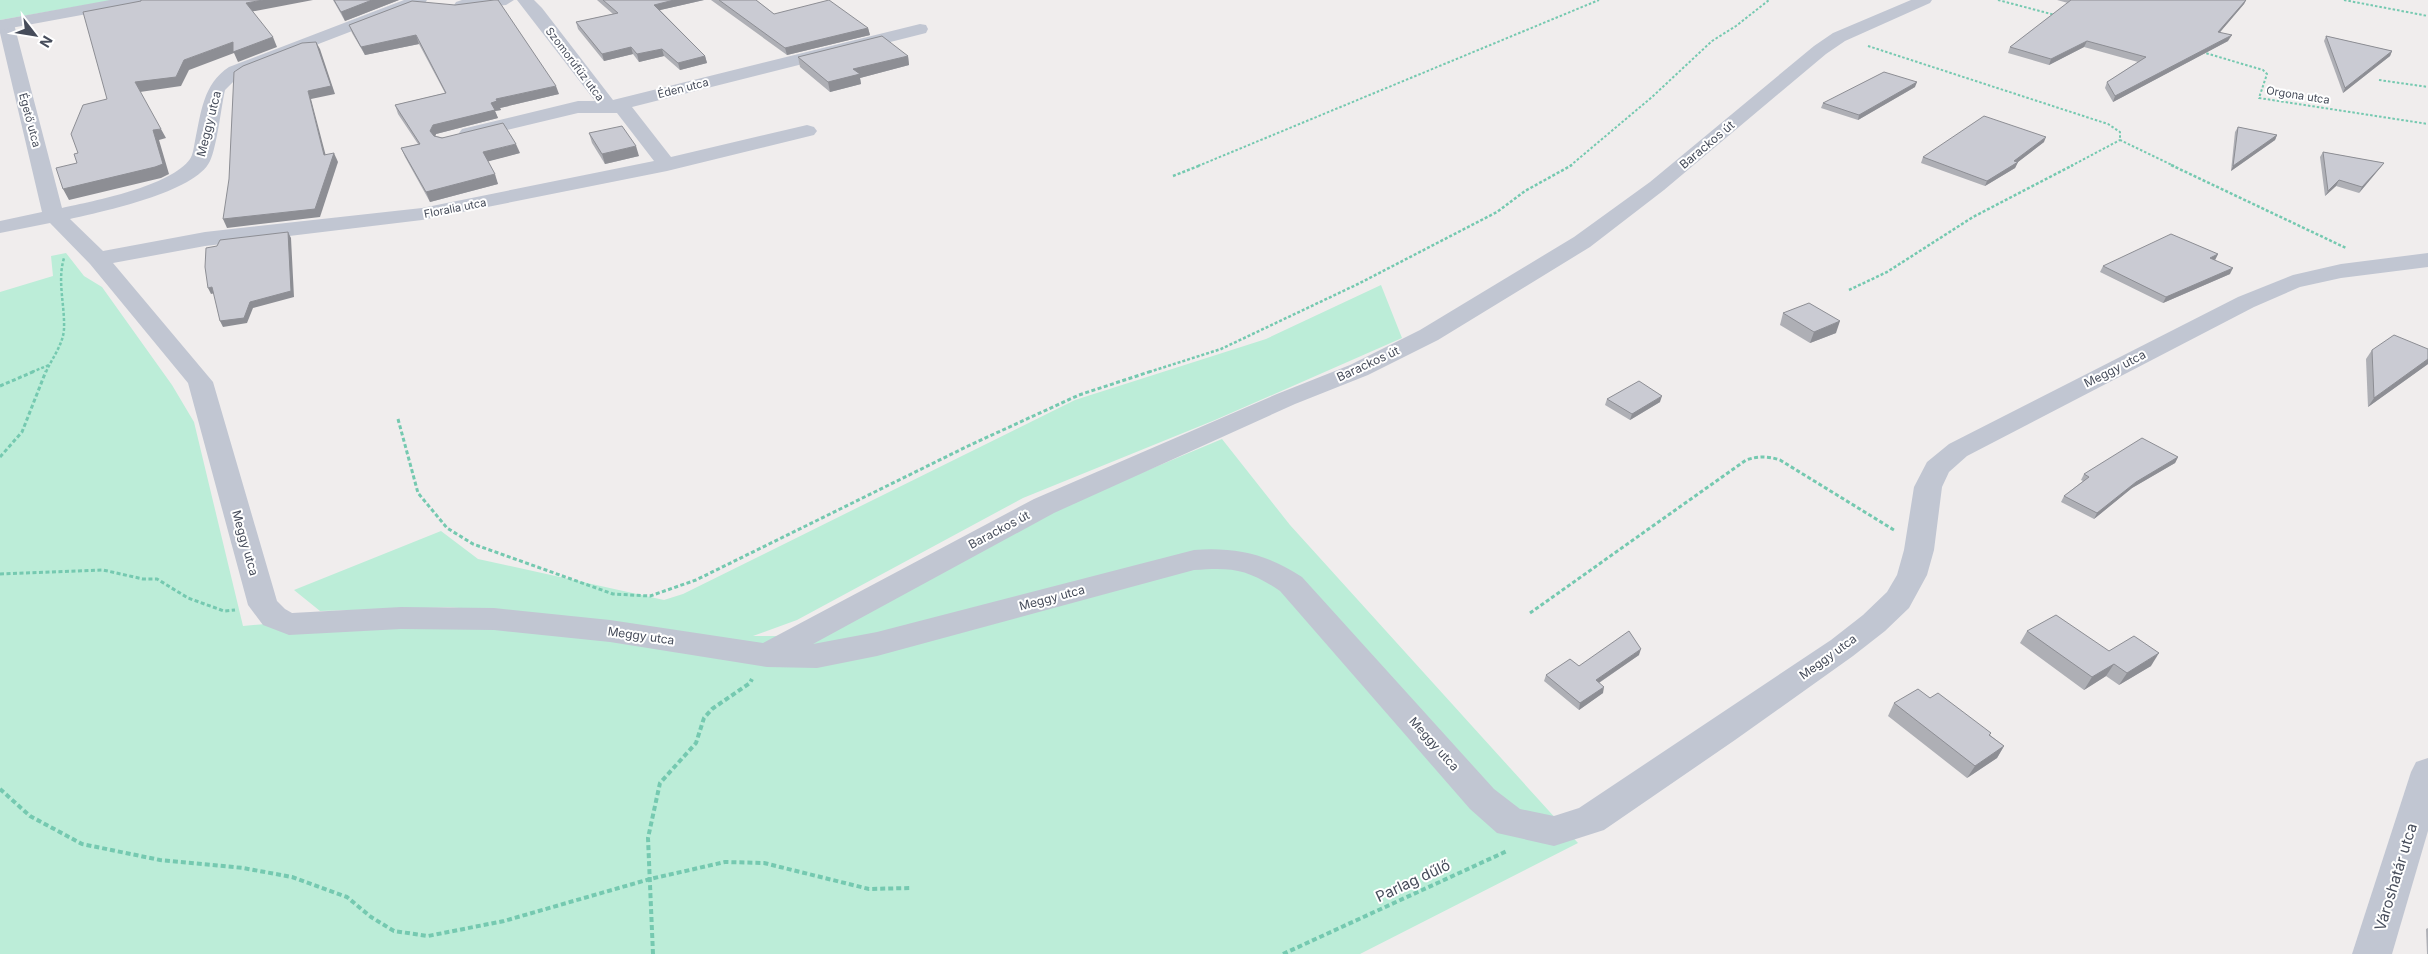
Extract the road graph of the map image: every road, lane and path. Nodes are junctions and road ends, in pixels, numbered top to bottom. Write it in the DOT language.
graph roads {
  1 [pos="136,0"];
  2 [pos="506,0"];
  3 [pos="525,0"];
  4 [pos="1599,0"];
  5 [pos="1769,0"];
  6 [pos="1924,0"];
  7 [pos="1998,0"];
  8 [pos="2344,0"];
  9 [pos="427,3"];
  10 [pos="2428,16"];
  11 [pos="2063,17"];
  12 [pos="3,24"];
  13 [pos="920,29"];
  14 [pos="1839,37"];
  15 [pos="2193,50"];
  16 [pos="2380,80"];
  17 [pos="2428,87"];
  18 [pos="609,107"];
  19 [pos="2428,124"];
  20 [pos="807,131"];
  21 [pos="455,136"];
  22 [pos="2120,140"];
  23 [pos="667,165"];
  24 [pos="1173,176"];
  25 [pos="54,216"];
  26 [pos="0,227"];
  27 [pos="77,237"];
  28 [pos="98,259"];
  29 [pos="2428,260"];
  30 [pos="2384,267"];
  31 [pos="1849,290"];
  32 [pos="49,365"];
  33 [pos="0,386"];
  34 [pos="398,419"];
  35 [pos="0,457"];
  36 [pos="1921,538"];
  37 [pos="0,574"];
  38 [pos="263,605"];
  39 [pos="1530,613"];
  40 [pos="767,655"];
  41 [pos="2427,780"];
  42 [pos="0,789"];
  43 [pos="1509,850"];
  44 [pos="650,879"];
  45 [pos="912,888"];
  46 [pos="652,954"];
  47 [pos="1282,954"];
  48 [pos="2372,954"];
  1 -- 12 [label="street"];
  2 -- 9 [label="street"];
  3 -- 18 [label="street, Szomorúfűz utca"];
  4 -- 24 [label="path"];
  5 -- 34 [label="path"];
  6 -- 14 [label="street, Barackos út"];
  7 -- 11 [label="path"];
  8 -- 10 [label="path"];
  9 -- 25 [label="street, Meggy utca"];
  12 -- 25 [label="street, Égető utca"];
  13 -- 18 [label="street, Éden utca"];
  14 -- 22 [label="path"];
  14 -- 40 [label="street, Barackos út"];
  15 -- 19 [label="path, Orgona utca"];
  16 -- 17 [label="path"];
  18 -- 21 [label="street, Éden utca"];
  18 -- 23 [label="street, Szomorúfűz utca"];
  20 -- 23 [label="street, Floralia utca"];
  22 -- 30 [label="path"];
  22 -- 31 [label="path"];
  23 -- 28 [label="street, Floralia utca"];
  25 -- 26 [label="street"];
  25 -- 27 [label="street, Meggy utca"];
  27 -- 28 [label="street, Meggy utca"];
  27 -- 32 [label="path"];
  28 -- 38 [label="street, Meggy utca"];
  29 -- 30 [label="street, Meggy utca"];
  30 -- 36 [label="street, Meggy utca"];
  32 -- 33 [label="path"];
  32 -- 35 [label="path"];
  36 -- 39 [label="path"];
  36 -- 40 [label="street, Meggy utca"];
  37 -- 38 [label="path"];
  38 -- 40 [label="street, Meggy utca"];
  40 -- 44 [label="path"];
  41 -- 48 [label="street, Városhatár utca"];
  42 -- 44 [label="path"];
  43 -- 47 [label="path, Parlag dűlő"];
  44 -- 45 [label="path"];
  44 -- 46 [label="path"];
}
